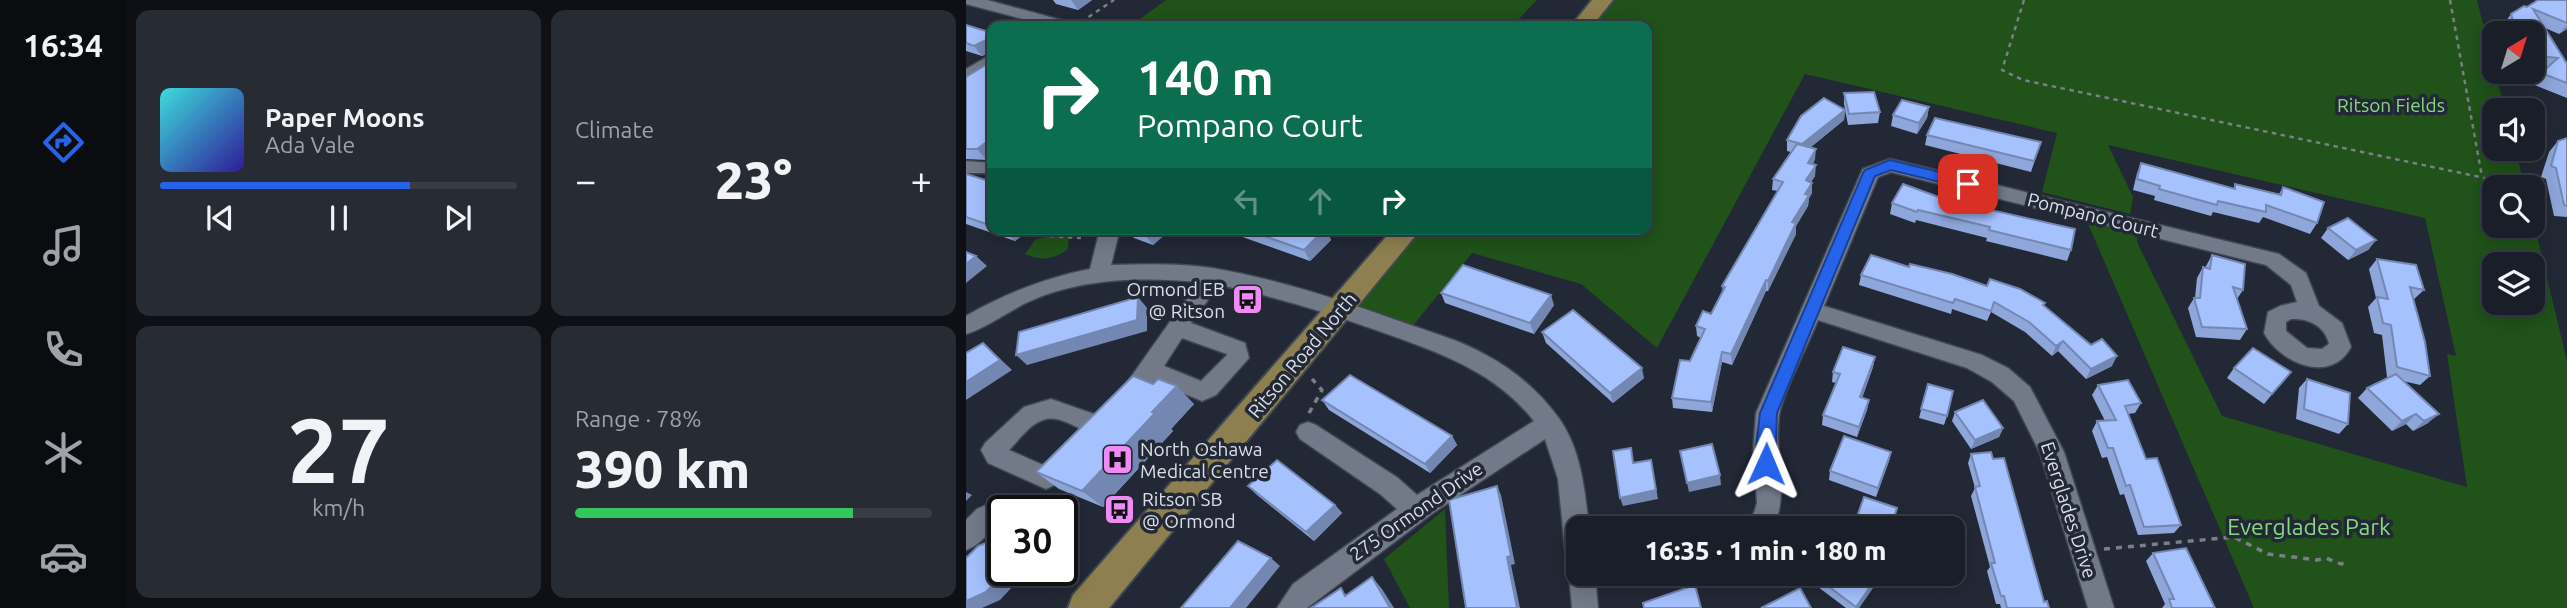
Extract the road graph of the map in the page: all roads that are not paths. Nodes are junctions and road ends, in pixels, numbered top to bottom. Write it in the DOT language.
graph roads {
  1 [pos="970,0"];
  2 [pos="1029,0"];
  3 [pos="1604,0"];
  4 [pos="1011,11"];
  5 [pos="1041,21"];
  6 [pos="1585,21"];
  7 [pos="987,63"];
  8 [pos="968,74"];
  9 [pos="966,167"];
  10 [pos="987,170"];
  11 [pos="1109,235"];
  12 [pos="1403,235"];
  13 [pos="1099,274"];
  14 [pos="1214,276"];
  15 [pos="1812,310"];
  16 [pos="1340,311"];
  17 [pos="2309,311"];
  18 [pos="966,326"];
  19 [pos="1177,327"];
  20 [pos="1150,370"];
  21 [pos="1550,424"];
  22 [pos="1100,426"];
  23 [pos="1308,432"];
  24 [pos="1415,509"];
  25 [pos="1574,516"];
  26 [pos="1767,516"];
  27 [pos="986,517"];
  28 [pos="966,538"];
  29 [pos="1583,586"];
  30 [pos="1086,608"];
  31 [pos="1290,608"];
  32 [pos="1585,608"];
  33 [pos="2101,608"];
  1 -- 4 [label="street"];
  2 -- 4 [label="street"];
  3 -- 6 [label="main road"];
  4 -- 5 [label="street"];
  7 -- 8 [label="street"];
  9 -- 10 [label="street"];
  11 -- 13 [label="street"];
  12 -- 16 [label="main road, Ritson Road North"];
  13 -- 14 [label="street"];
  13 -- 18 [label="street"];
  14 -- 16 [label="street"];
  14 -- 19 [label="street"];
  15 -- 17 [label="street, Pompano Court"];
  15 -- 26 [label="street, Pompano Court"];
  15 -- 33 [label="street, Everglades Drive"];
  16 -- 21 [label="street"];
  16 -- 30 [label="main road, Ritson Road North"];
  19 -- 20 [label="street"];
  19 -- 20 [label="street"];
  20 -- 22 [label="street"];
  21 -- 24 [label="street, 275 Ormond Drive"];
  21 -- 25 [label="street"];
  23 -- 24 [label="street"];
  24 -- 31 [label="street, 275 Ormond Drive"];
  27 -- 28 [label="street"];
  29 -- 32 [label="street"];
}
